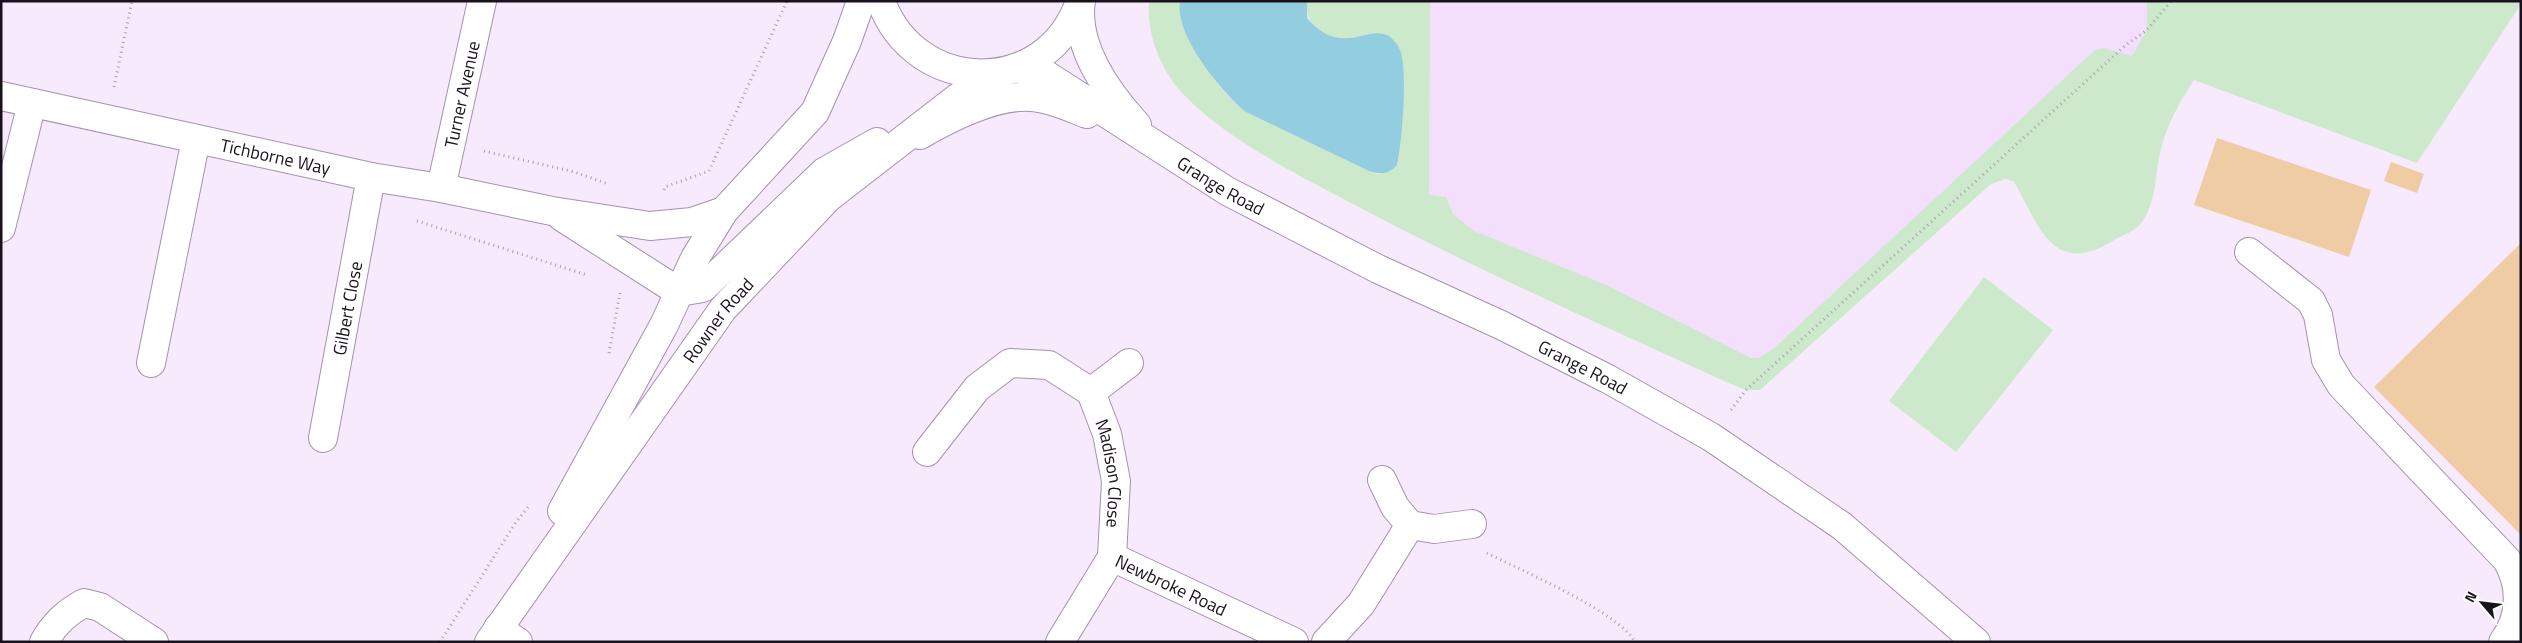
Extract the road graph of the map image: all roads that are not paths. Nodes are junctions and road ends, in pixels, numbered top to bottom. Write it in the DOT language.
graph roads {
  1 [pos="482,1"];
  2 [pos="861,1"];
  3 [pos="881,1"];
  4 [pos="1080,1"];
  5 [pos="1008,70"];
  6 [pos="1,96"];
  7 [pos="957,98"];
  8 [pos="32,103"];
  9 [pos="196,139"];
  10 [pos="1156,146"];
  11 [pos="371,177"];
  12 [pos="441,188"];
  13 [pos="828,198"];
  14 [pos="552,211"];
  15 [pos="724,211"];
  16 [pos="1,228"];
  17 [pos="2249,252"];
  18 [pos="679,292"];
  19 [pos="151,363"];
  20 [pos="1129,363"];
  21 [pos="1090,392"];
  22 [pos="323,438"];
  23 [pos="927,452"];
  24 [pos="1382,480"];
  25 [pos="1472,524"];
  26 [pos="1410,525"];
  27 [pos="1112,557"];
  28 [pos="502,637"];
  29 [pos="44,642"];
  30 [pos="154,642"];
  31 [pos="1060,642"];
  32 [pos="1294,642"];
  33 [pos="1326,642"];
  34 [pos="1976,642"];
  35 [pos="2503,642"];
  1 -- 12 [label="street, Turner Avenue"];
  2 -- 15 [label="street, Rowner Road"];
  3 -- 5 [label="street"];
  4 -- 5 [label="street, Rowner Road"];
  4 -- 10 [label="street, Grange Road"];
  5 -- 7 [label="street, Rowner Road"];
  5 -- 10 [label="street, Grange Road"];
  6 -- 8 [label="street, Tichborne Way"];
  7 -- 13 [label="street, Rowner Road"];
  7 -- 18 [label="street"];
  8 -- 9 [label="street, Tichborne Way"];
  8 -- 16 [label="street"];
  9 -- 11 [label="street, Tichborne Way"];
  9 -- 19 [label="street"];
  10 -- 13 [label="street, Grange Road"];
  10 -- 34 [label="street, Grange Road"];
  11 -- 12 [label="street, Tichborne Way"];
  11 -- 22 [label="street, Gilbert Close"];
  12 -- 14 [label="street, Tichborne Way"];
  13 -- 28 [label="street, Rowner Road"];
  14 -- 15 [label="street, Tichborne Way"];
  14 -- 18 [label="street, Tichborne Way"];
  15 -- 18 [label="street, Rowner Road"];
  17 -- 35 [label="street"];
  18 -- 28 [label="street, Rowner Road"];
  20 -- 21 [label="street"];
  21 -- 23 [label="street"];
  21 -- 27 [label="street, Madison Close"];
  24 -- 26 [label="street"];
  25 -- 26 [label="street"];
  26 -- 33 [label="street"];
  27 -- 31 [label="street, Newbroke Road"];
  27 -- 32 [label="street, Newbroke Road"];
  29 -- 30 [label="street"];
}
